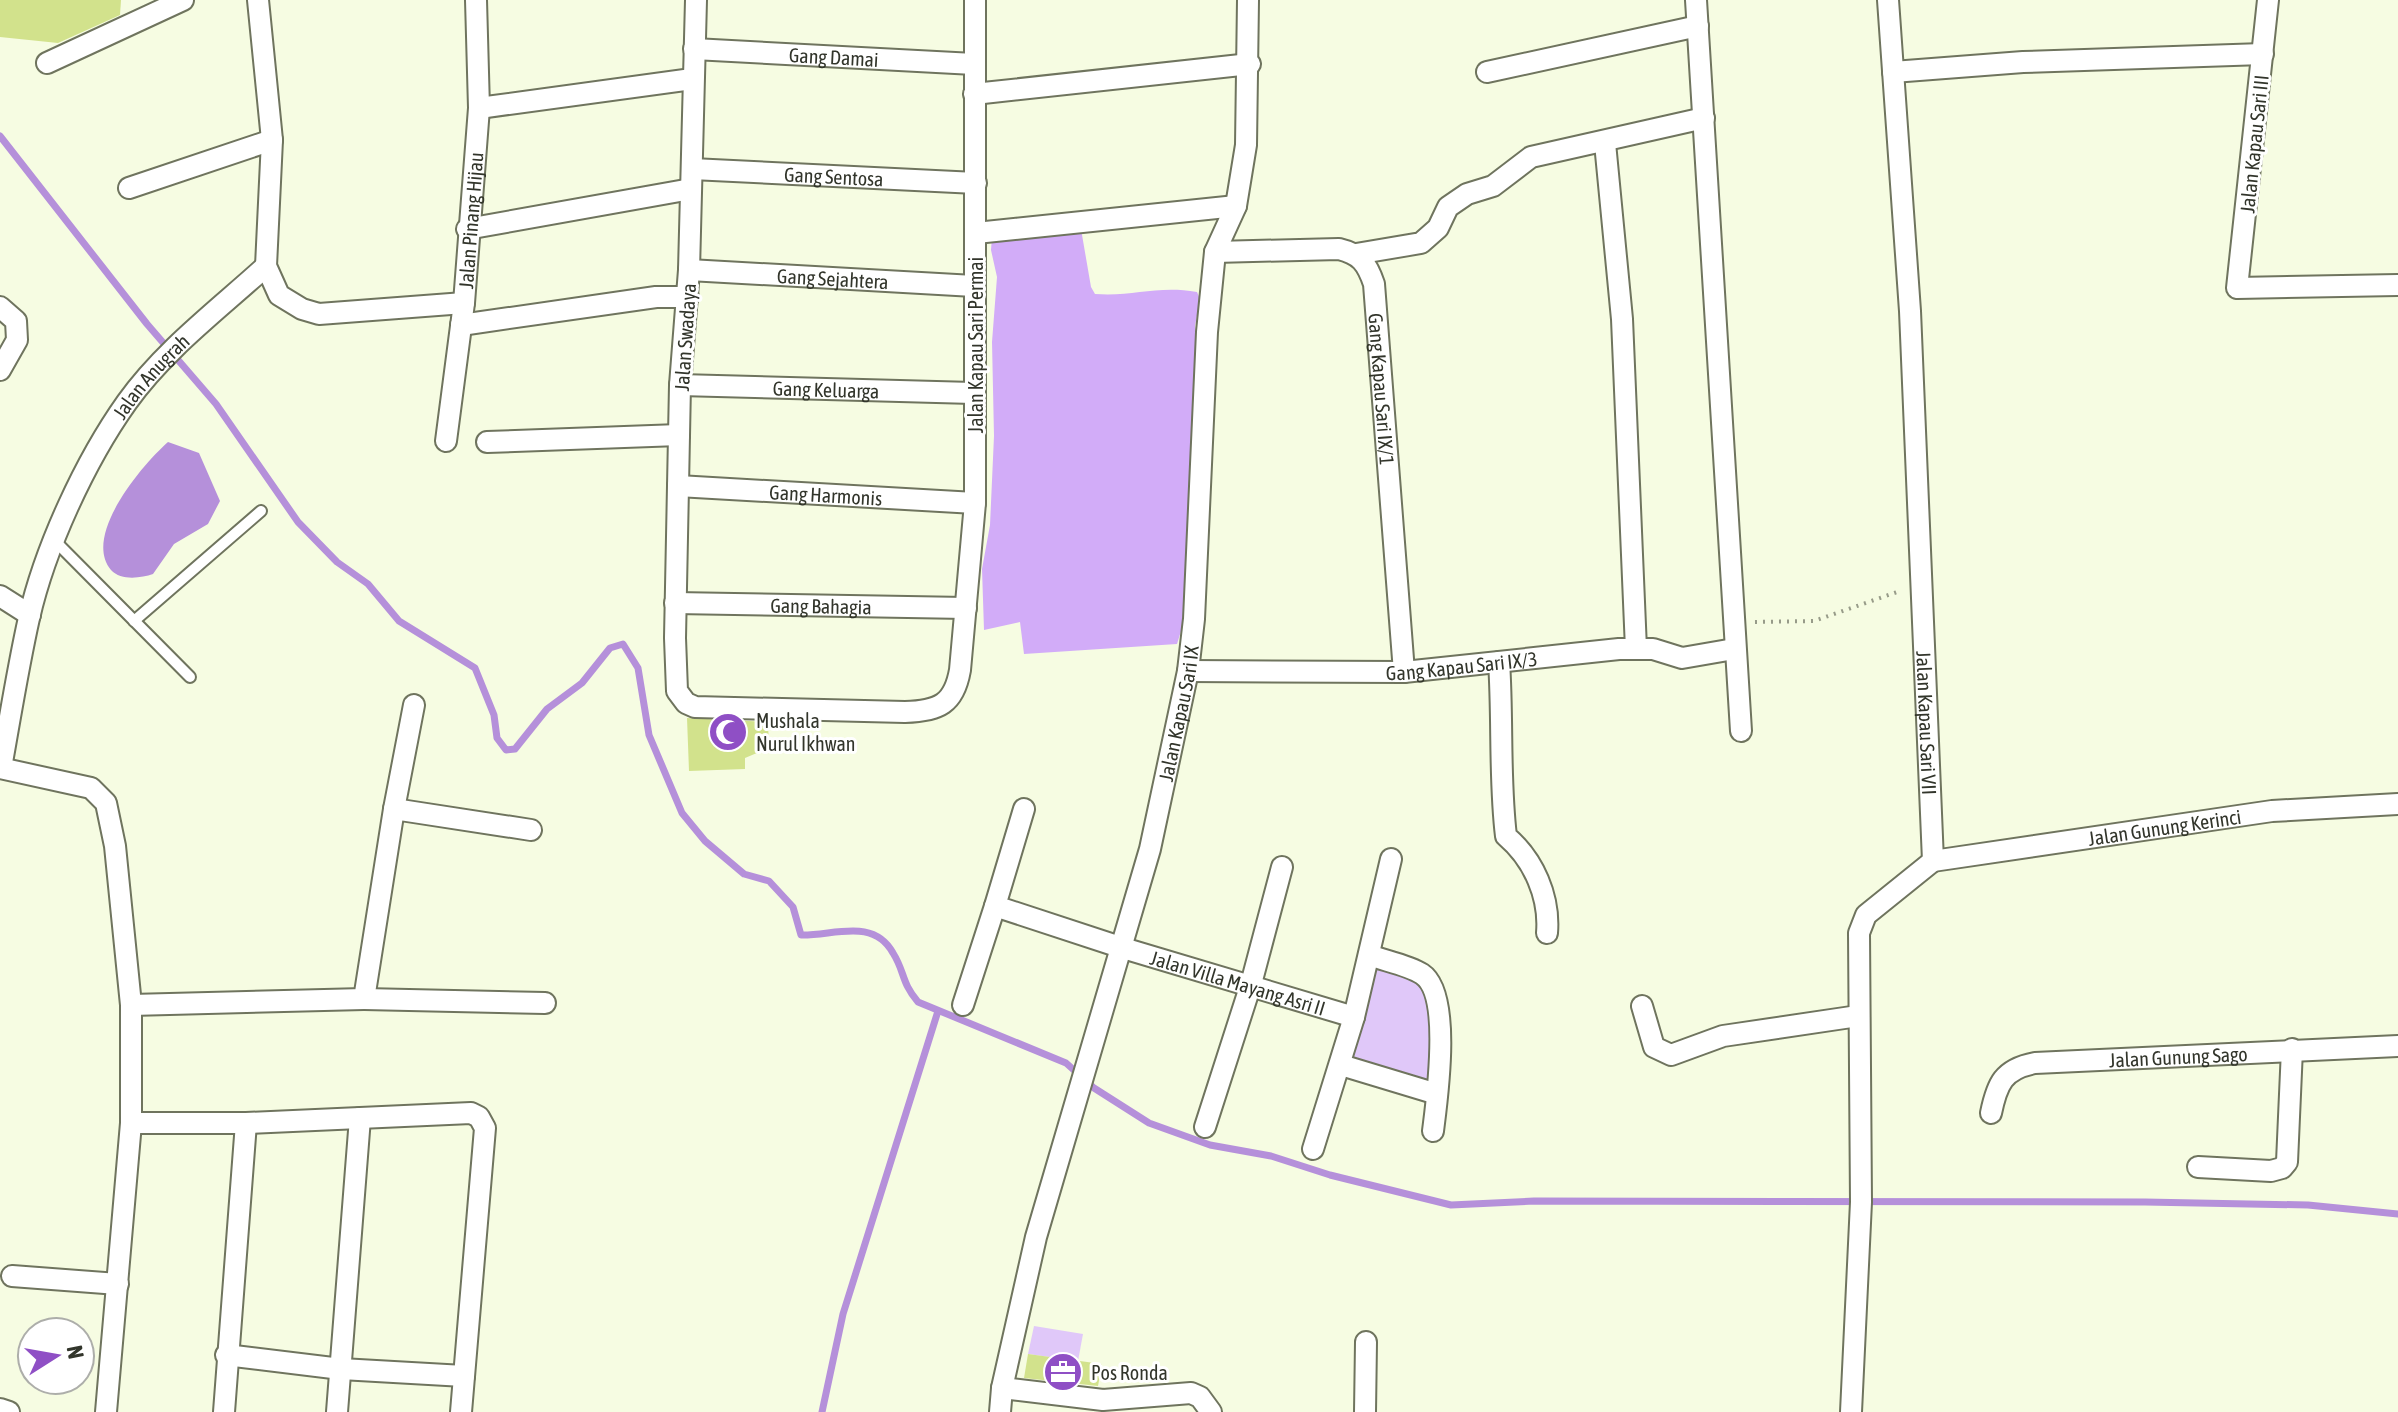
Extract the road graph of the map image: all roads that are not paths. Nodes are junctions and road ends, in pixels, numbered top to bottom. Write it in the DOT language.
graph roads {
  1 [pos="183,0"];
  2 [pos="258,0"];
  3 [pos="476,0"];
  4 [pos="696,0"];
  5 [pos="975,0"];
  6 [pos="1248,0"];
  7 [pos="1696,0"];
  8 [pos="1888,0"];
  9 [pos="2268,0"];
  10 [pos="1698,26"];
  11 [pos="694,49"];
  12 [pos="2263,54"];
  13 [pos="47,63"];
  14 [pos="974,64"];
  15 [pos="1250,64"];
  16 [pos="1487,72"];
  17 [pos="1893,72"];
  18 [pos="692,79"];
  19 [pos="974,94"];
  20 [pos="479,108"];
  21 [pos="1704,118"];
  22 [pos="272,140"];
  23 [pos="1605,143"];
  24 [pos="692,179"];
  25 [pos="976,183"];
  26 [pos="129,188"];
  27 [pos="1236,206"];
  28 [pos="467,229"];
  29 [pos="976,233"];
  30 [pos="1215,252"];
  31 [pos="1356,254"];
  32 [pos="266,266"];
  33 [pos="689,270"];
  34 [pos="2398,285"];
  35 [pos="974,286"];
  36 [pos="688,297"];
  37 [pos="464,303"];
  38 [pos="0,307"];
  39 [pos="461,325"];
  40 [pos="0,370"];
  41 [pos="680,385"];
  42 [pos="973,393"];
  43 [pos="679,435"];
  44 [pos="446,441"];
  45 [pos="487,442"];
  46 [pos="678,486"];
  47 [pos="975,503"];
  48 [pos="261,511"];
  49 [pos="55,541"];
  50 [pos="0,596"];
  51 [pos="675,603"];
  52 [pos="966,608"];
  53 [pos="30,615"];
  54 [pos="134,621"];
  55 [pos="1636,649"];
  56 [pos="1734,649"];
  57 [pos="1499,662"];
  58 [pos="1188,671"];
  59 [pos="1404,672"];
  60 [pos="190,677"];
  61 [pos="414,705"];
  62 [pos="939,705"];
  63 [pos="1741,731"];
  64 [pos="0,768"];
  65 [pos="2398,804"];
  66 [pos="394,809"];
  67 [pos="1024,809"];
  68 [pos="531,830"];
  69 [pos="1391,859"];
  70 [pos="1933,861"];
  71 [pos="1282,867"];
  72 [pos="995,906"];
  73 [pos="1547,933"];
  74 [pos="1123,948"];
  75 [pos="1369,955"];
  76 [pos="1251,984"];
  77 [pos="364,999"];
  78 [pos="545,1003"];
  79 [pos="131,1005"];
  80 [pos="963,1005"];
  81 [pos="1642,1006"];
  82 [pos="1858,1016"];
  83 [pos="1354,1017"];
  84 [pos="2398,1046"];
  85 [pos="2292,1049"];
  86 [pos="1341,1065"];
  87 [pos="1437,1094"];
  88 [pos="1991,1113"];
  89 [pos="360,1118"];
  90 [pos="131,1123"];
  91 [pos="246,1123"];
  92 [pos="1205,1127"];
  93 [pos="1433,1131"];
  94 [pos="1313,1149"];
  95 [pos="2198,1167"];
  96 [pos="12,1276"];
  97 [pos="118,1284"];
  98 [pos="1366,1342"];
  99 [pos="226,1355"];
  100 [pos="341,1369"];
  101 [pos="464,1376"];
  102 [pos="1002,1388"];
  103 [pos="1104,1406"];
  104 [pos="0,1409"];
  105 [pos="9,1412"];
  106 [pos="106,1412"];
  107 [pos="224,1412"];
  108 [pos="337,1412"];
  109 [pos="461,1412"];
  110 [pos="1000,1412"];
  111 [pos="1211,1412"];
  112 [pos="1365,1412"];
  113 [pos="1851,1412"];
  1 -- 13 [label="street"];
  2 -- 22 [label="street"];
  3 -- 20 [label="street, Jalan Pinang Hijau"];
  4 -- 11 [label="street, Jalan Swadaya"];
  5 -- 14 [label="street, Jalan Kapau Sari Permai"];
  6 -- 15 [label="street, Jalan Kapau Sari IX"];
  7 -- 10 [label="street"];
  8 -- 17 [label="street, Jalan Kapau Sari VII"];
  9 -- 12 [label="street, Jalan Kapau Sari III"];
  10 -- 16 [label="street"];
  10 -- 21 [label="street"];
  11 -- 14 [label="street, Gang Damai"];
  11 -- 18 [label="street, Jalan Swadaya"];
  12 -- 17 [label="street"];
  12 -- 34 [label="street, Jalan Kapau Sari III"];
  14 -- 19 [label="street, Jalan Kapau Sari Permai"];
  15 -- 19 [label="street"];
  15 -- 27 [label="street, Jalan Kapau Sari IX"];
  17 -- 70 [label="street, Jalan Kapau Sari VII"];
  18 -- 20 [label="street"];
  18 -- 24 [label="street, Jalan Swadaya"];
  19 -- 25 [label="street, Jalan Kapau Sari Permai"];
  20 -- 28 [label="street, Jalan Pinang Hijau"];
  21 -- 23 [label="street"];
  21 -- 56 [label="street"];
  22 -- 26 [label="street"];
  22 -- 32 [label="street"];
  23 -- 31 [label="street"];
  23 -- 55 [label="street"];
  24 -- 25 [label="street, Gang Sentosa"];
  24 -- 28 [label="street, Gang Sentosa"];
  24 -- 33 [label="street, Jalan Swadaya"];
  25 -- 29 [label="street, Jalan Kapau Sari Permai"];
  27 -- 29 [label="street"];
  27 -- 30 [label="street, Jalan Kapau Sari IX"];
  28 -- 37 [label="street, Jalan Pinang Hijau"];
  29 -- 35 [label="street, Jalan Kapau Sari Permai"];
  30 -- 31 [label="street"];
  30 -- 58 [label="street, Jalan Kapau Sari IX"];
  31 -- 59 [label="street, Gang Kapau Sari IX/1"];
  32 -- 37 [label="street"];
  32 -- 49 [label="street, Jalan Anugrah"];
  33 -- 35 [label="street, Gang Sejahtera"];
  33 -- 36 [label="street, Jalan Swadaya"];
  35 -- 42 [label="street, Jalan Kapau Sari Permai"];
  36 -- 39 [label="street"];
  36 -- 41 [label="street, Jalan Swadaya"];
  37 -- 39 [label="street, Jalan Pinang Hijau"];
  38 -- 40 [label="street"];
  39 -- 44 [label="street, Jalan Pinang Hijau"];
  41 -- 42 [label="street, Gang Keluarga"];
  41 -- 43 [label="street, Jalan Swadaya"];
  42 -- 47 [label="street, Jalan Kapau Sari Permai"];
  43 -- 45 [label="street"];
  43 -- 46 [label="street, Jalan Swadaya"];
  46 -- 47 [label="street, Gang Harmonis"];
  46 -- 51 [label="street, Jalan Swadaya"];
  47 -- 52 [label="street, Jalan Kapau Sari Permai"];
  48 -- 54 [label="lane"];
  49 -- 53 [label="street, Jalan Anugrah"];
  49 -- 54 [label="lane"];
  50 -- 53 [label="street"];
  51 -- 52 [label="street, Gang Bahagia"];
  51 -- 62 [label="street, Jalan Swadaya"];
  52 -- 62 [label="street, Jalan Kapau Sari Permai"];
  53 -- 64 [label="street, Jalan Anugrah"];
  54 -- 60 [label="lane"];
  55 -- 56 [label="street, Gang Kapau Sari IX/3"];
  55 -- 57 [label="street, Gang Kapau Sari IX/3"];
  56 -- 63 [label="street"];
  57 -- 59 [label="street, Gang Kapau Sari IX/3"];
  57 -- 73 [label="street"];
  58 -- 59 [label="street, Gang Kapau Sari IX/3"];
  58 -- 74 [label="street, Jalan Kapau Sari IX"];
  61 -- 66 [label="street"];
  64 -- 79 [label="street"];
  65 -- 70 [label="street, Jalan Gunung Kerinci"];
  66 -- 68 [label="street"];
  66 -- 77 [label="street"];
  67 -- 72 [label="street"];
  69 -- 75 [label="street"];
  70 -- 82 [label="street"];
  71 -- 76 [label="street"];
  72 -- 74 [label="street, Jalan Villa Mayang Asri II"];
  72 -- 80 [label="street"];
  74 -- 76 [label="street, Jalan Villa Mayang Asri II"];
  74 -- 102 [label="street, Jalan Kapau Sari IX"];
  75 -- 83 [label="street"];
  75 -- 87 [label="street"];
  76 -- 83 [label="street, Jalan Villa Mayang Asri II"];
  76 -- 92 [label="street"];
  77 -- 78 [label="street"];
  77 -- 79 [label="street"];
  79 -- 90 [label="street"];
  81 -- 82 [label="street"];
  82 -- 113 [label="street"];
  83 -- 86 [label="street"];
  84 -- 85 [label="street, Jalan Gunung Sago"];
  85 -- 88 [label="street, Jalan Gunung Sago"];
  85 -- 95 [label="street"];
  86 -- 87 [label="street"];
  86 -- 94 [label="street"];
  87 -- 93 [label="street"];
  89 -- 91 [label="street"];
  89 -- 100 [label="street"];
  89 -- 101 [label="street"];
  90 -- 91 [label="street"];
  90 -- 97 [label="street"];
  91 -- 99 [label="street"];
  96 -- 97 [label="street"];
  97 -- 106 [label="street"];
  98 -- 112 [label="street"];
  99 -- 100 [label="street"];
  99 -- 107 [label="street"];
  100 -- 101 [label="street"];
  100 -- 108 [label="street"];
  101 -- 109 [label="street"];
  102 -- 103 [label="street"];
  102 -- 110 [label="street, Jalan Kapau Sari IX"];
  103 -- 111 [label="street"];
  104 -- 105 [label="street"];
}
